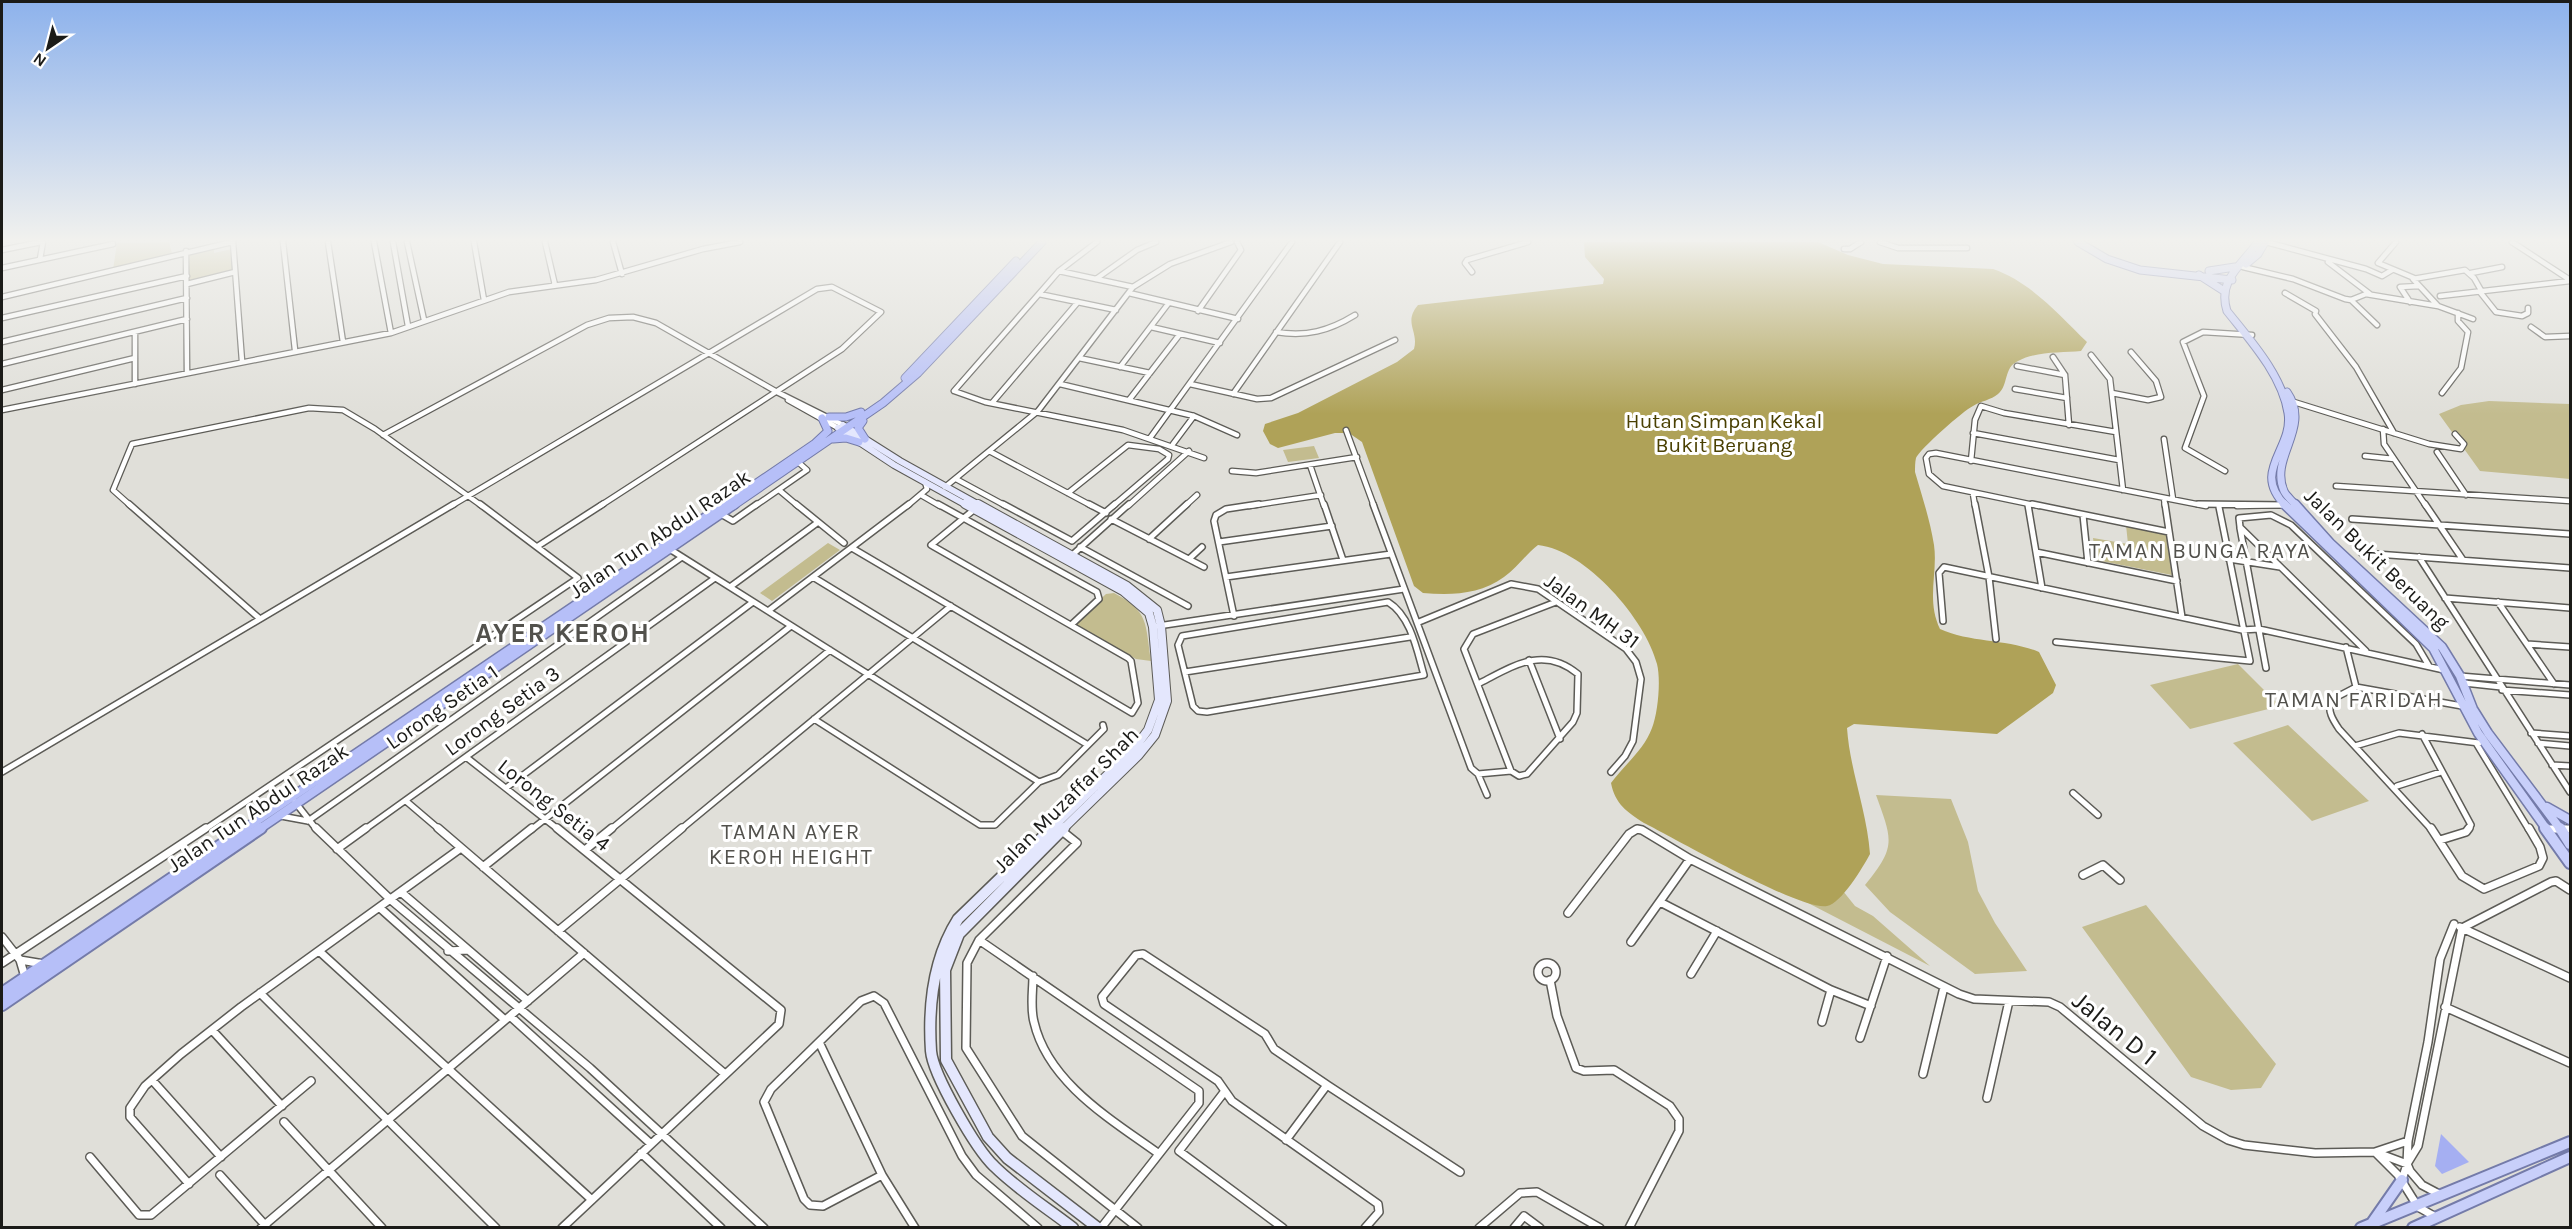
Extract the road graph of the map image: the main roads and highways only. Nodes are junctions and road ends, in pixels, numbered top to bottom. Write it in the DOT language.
graph roads {
  1 [pos="980,299"];
  2 [pos="988,299"];
  3 [pos="2224,299"];
  4 [pos="2229,299"];
  5 [pos="2249,335"];
  6 [pos="861,412"];
  7 [pos="872,412"];
  8 [pos="826,417"];
  9 [pos="843,428"];
  10 [pos="862,440"];
  11 [pos="828,441"];
  12 [pos="813,444"];
  13 [pos="943,488"];
  14 [pos="2285,502"];
  15 [pos="667,547"];
  16 [pos="293,801"];
  17 [pos="2544,805"];
  18 [pos="2571,820"];
  19 [pos="1059,829"];
  20 [pos="2565,829"];
  21 [pos="2571,844"];
  22 [pos="2571,863"];
  23 [pos="2,993"];
  24 [pos="2,1005"];
  25 [pos="2571,1142"];
  26 [pos="2571,1157"];
  27 [pos="2402,1180"];
  28 [pos="2366,1225"];
  29 [pos="1073,1227"];
  30 [pos="1100,1227"];
  31 [pos="2413,1227"];
  1 -- 6 [label="highway, Jalan Tun Abdul Razak"];
  2 -- 7 [label="highway, Jalan Tun Abdul Razak"];
  3 -- 5 [label="main road, Jalan Bukit Beruang"];
  4 -- 5 [label="main road, Jalan Bukit Beruang"];
  5 -- 14 [label="main road, Jalan Bukit Beruang"];
  5 -- 14 [label="main road, Jalan Bukit Beruang"];
  6 -- 8 [label="highway"];
  6 -- 9 [label="highway, Jalan Tun Abdul Razak"];
  7 -- 9 [label="highway, Jalan Tun Abdul Razak"];
  7 -- 10 [label="highway"];
  8 -- 12 [label="highway"];
  9 -- 10 [label="main road, Jalan Muzaffar Shah"];
  9 -- 11 [label="highway, Jalan Tun Abdul Razak"];
  9 -- 12 [label="highway, Jalan Tun Abdul Razak"];
  10 -- 11 [label="highway"];
  10 -- 13 [label="main road, Jalan Muzaffar Shah"];
  10 -- 13 [label="main road, Jalan Muzaffar Shah"];
  11 -- 15 [label="highway, Jalan Tun Abdul Razak"];
  12 -- 15 [label="highway, Jalan Tun Abdul Razak"];
  13 -- 19 [label="main road, Jalan Muzaffar Shah"];
  14 -- 17 [label="main road, Jalan Bukit Beruang"];
  14 -- 22 [label="main road, Jalan Bukit Beruang"];
  15 -- 16 [label="highway, Jalan Tun Abdul Razak"];
  16 -- 23 [label="highway, Jalan Tun Abdul Razak"];
  16 -- 24 [label="highway, Jalan Tun Abdul Razak"];
  17 -- 18 [label="main road"];
  17 -- 20 [label="main road, Jalan Bukit Beruang"];
  19 -- 29 [label="main road, Jalan Muzaffar Shah"];
  19 -- 30 [label="main road, Jalan Muzaffar Shah"];
  20 -- 21 [label="main road, Jalan Bukit Beruang"];
  25 -- 28 [label="main road"];
  26 -- 31 [label="main road"];
  27 -- 28 [label="main road"];
}
